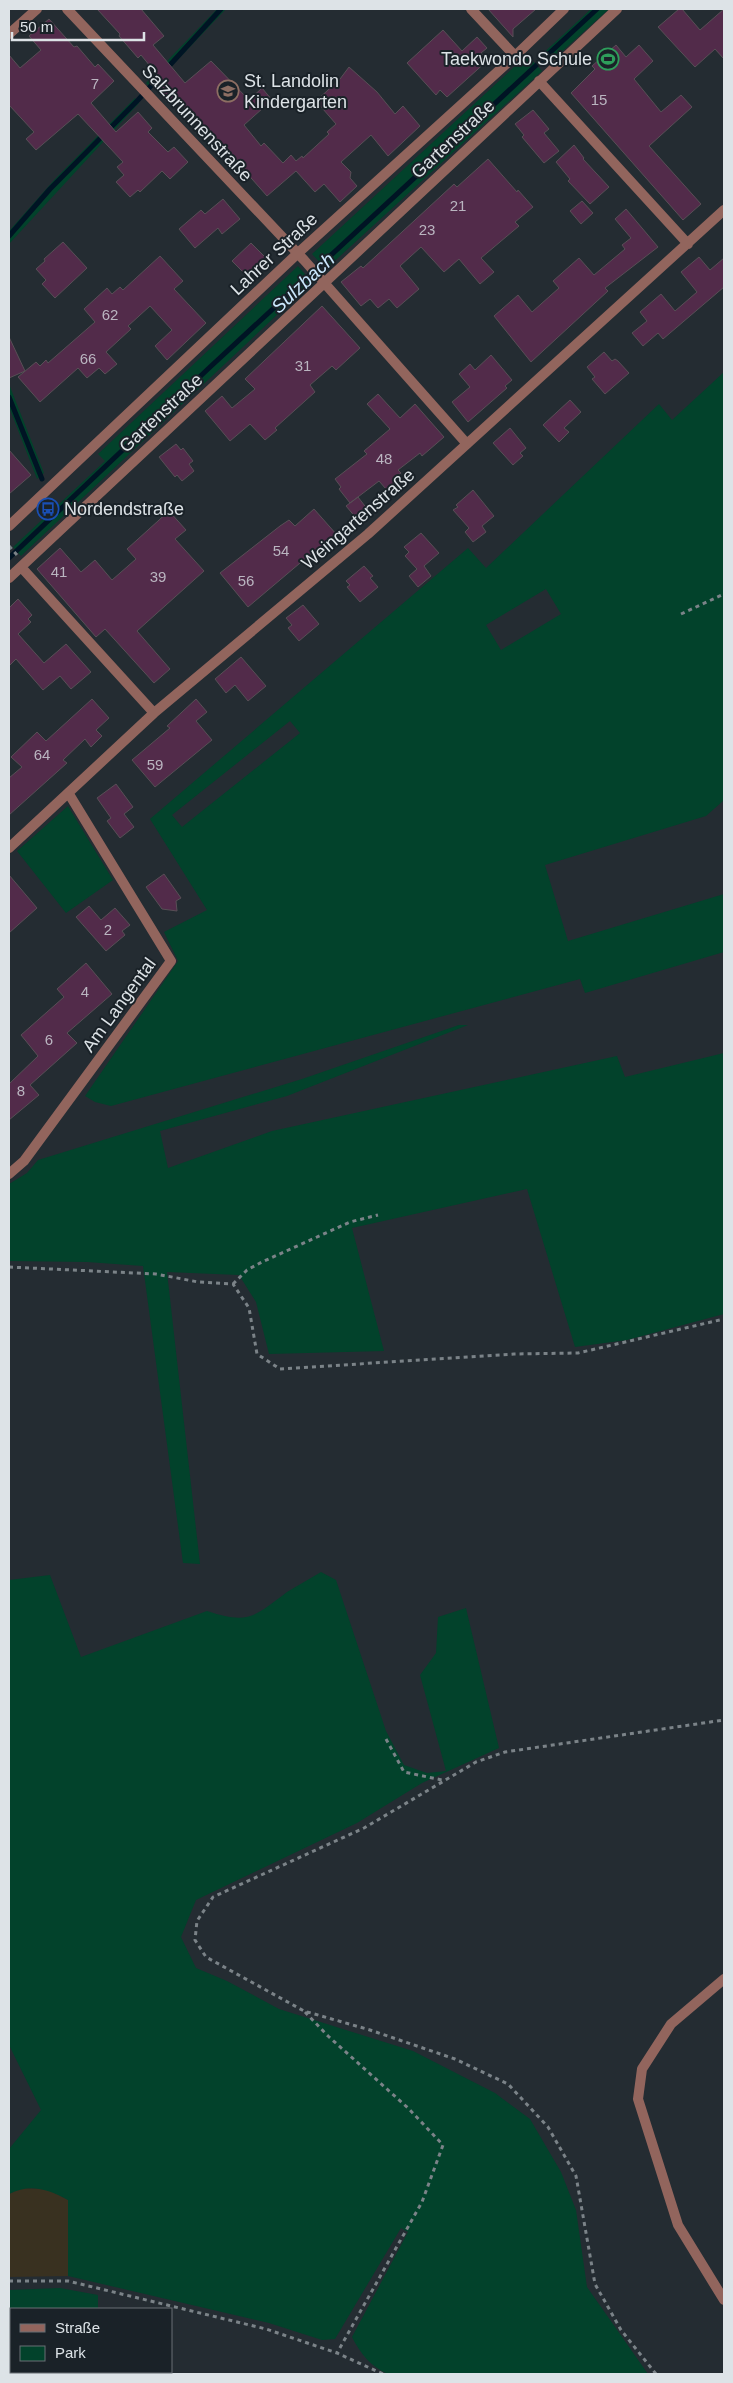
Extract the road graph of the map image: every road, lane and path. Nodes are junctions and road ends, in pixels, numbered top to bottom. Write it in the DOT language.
graph roads {
  1 [pos="37,9"];
  2 [pos="67,9"];
  3 [pos="471,9"];
  4 [pos="564,9"];
  5 [pos="617,9"];
  6 [pos="9,34"];
  7 [pos="515,56"];
  8 [pos="538,82"];
  9 [pos="724,210"];
  10 [pos="688,244"];
  11 [pos="300,257"];
  12 [pos="322,280"];
  13 [pos="467,444"];
  14 [pos="9,526"];
  15 [pos="9,546"];
  16 [pos="20,562"];
  17 [pos="9,578"];
  18 [pos="724,594"];
  19 [pos="681,614"];
  20 [pos="154,713"];
  21 [pos="69,794"];
  22 [pos="9,848"];
  23 [pos="9,1174"];
  24 [pos="378,1215"];
  25 [pos="9,1267"];
  26 [pos="233,1284"];
  27 [pos="724,1319"];
  28 [pos="724,1720"];
  29 [pos="386,1739"];
  30 [pos="443,1780"];
  31 [pos="724,1979"];
  32 [pos="304,2012"];
  33 [pos="9,2281"];
  34 [pos="724,2300"];
  35 [pos="337,2353"];
  36 [pos="383,2374"];
  37 [pos="656,2374"];
  1 -- 6 [label="street"];
  2 -- 11 [label="street, Salzbrunnenstraße"];
  3 -- 7 [label="street"];
  4 -- 7 [label="street, Lahrer Straße"];
  5 -- 8 [label="street, Gartenstraße"];
  7 -- 11 [label="street, Lahrer Straße"];
  8 -- 10 [label="street"];
  8 -- 12 [label="street, Gartenstraße"];
  9 -- 10 [label="street, Weingartenstraße"];
  10 -- 13 [label="street, Weingartenstraße"];
  11 -- 12 [label="street"];
  11 -- 14 [label="street, Lahrer Straße"];
  12 -- 13 [label="street"];
  12 -- 16 [label="street, Gartenstraße"];
  13 -- 20 [label="street, Weingartenstraße"];
  15 -- 16 [label="path"];
  16 -- 17 [label="street, Gartenstraße"];
  16 -- 20 [label="street"];
  18 -- 19 [label="path"];
  20 -- 21 [label="street, Weingartenstraße"];
  21 -- 22 [label="street, Weingartenstraße"];
  21 -- 23 [label="street, Am Langental"];
  24 -- 26 [label="path"];
  25 -- 26 [label="path"];
  26 -- 27 [label="path"];
  28 -- 30 [label="path"];
  29 -- 30 [label="path"];
  30 -- 32 [label="path"];
  31 -- 34 [label="street"];
  32 -- 35 [label="path"];
  32 -- 37 [label="path"];
  33 -- 35 [label="path"];
  35 -- 36 [label="path"];
}
